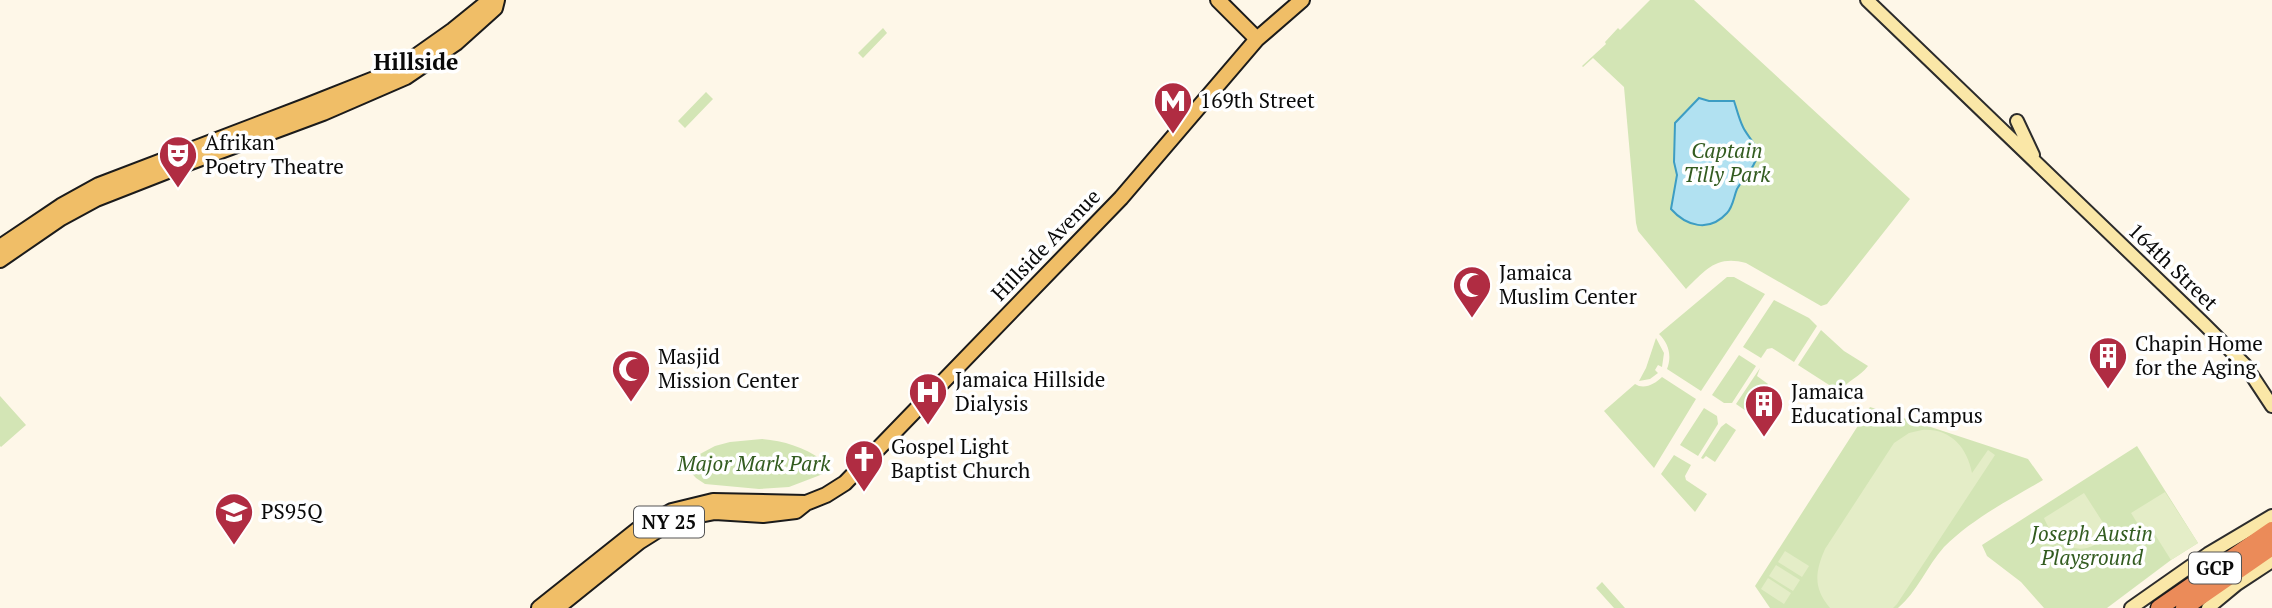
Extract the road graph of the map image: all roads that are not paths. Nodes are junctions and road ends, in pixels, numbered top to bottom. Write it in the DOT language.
graph roads {
  1 [pos="490,0"];
  2 [pos="498,0"];
  3 [pos="1218,0"];
  4 [pos="1302,0"];
  5 [pos="1867,0"];
  6 [pos="1258,39"];
  7 [pos="2017,121"];
  8 [pos="2038,164"];
  9 [pos="0,247"];
  10 [pos="0,260"];
  11 [pos="2272,406"];
  12 [pos="802,502"];
  13 [pos="2272,516"];
  14 [pos="2272,530"];
  15 [pos="2272,547"];
  16 [pos="2272,561"];
  17 [pos="539,608"];
  18 [pos="557,608"];
  19 [pos="2131,608"];
  20 [pos="2159,608"];
  21 [pos="2184,608"];
  22 [pos="2208,608"];
  1 -- 9 [label="main road"];
  2 -- 10 [label="main road"];
  3 -- 6 [label="main road"];
  4 -- 6 [label="main road, Hillside Avenue / NY 25"];
  5 -- 8 [label="street, 164th Street"];
  6 -- 12 [label="main road, Hillside Avenue / NY 25"];
  7 -- 8 [label="street, 164th Street"];
  8 -- 11 [label="street, 164th Street"];
  12 -- 17 [label="main road, Hillside Avenue / NY 25"];
  12 -- 18 [label="main road, Hillside Avenue / NY 25"];
  13 -- 19 [label="street"];
  14 -- 20 [label="highway, GCP"];
  15 -- 21 [label="highway, GCP"];
  16 -- 22 [label="street"];
}
